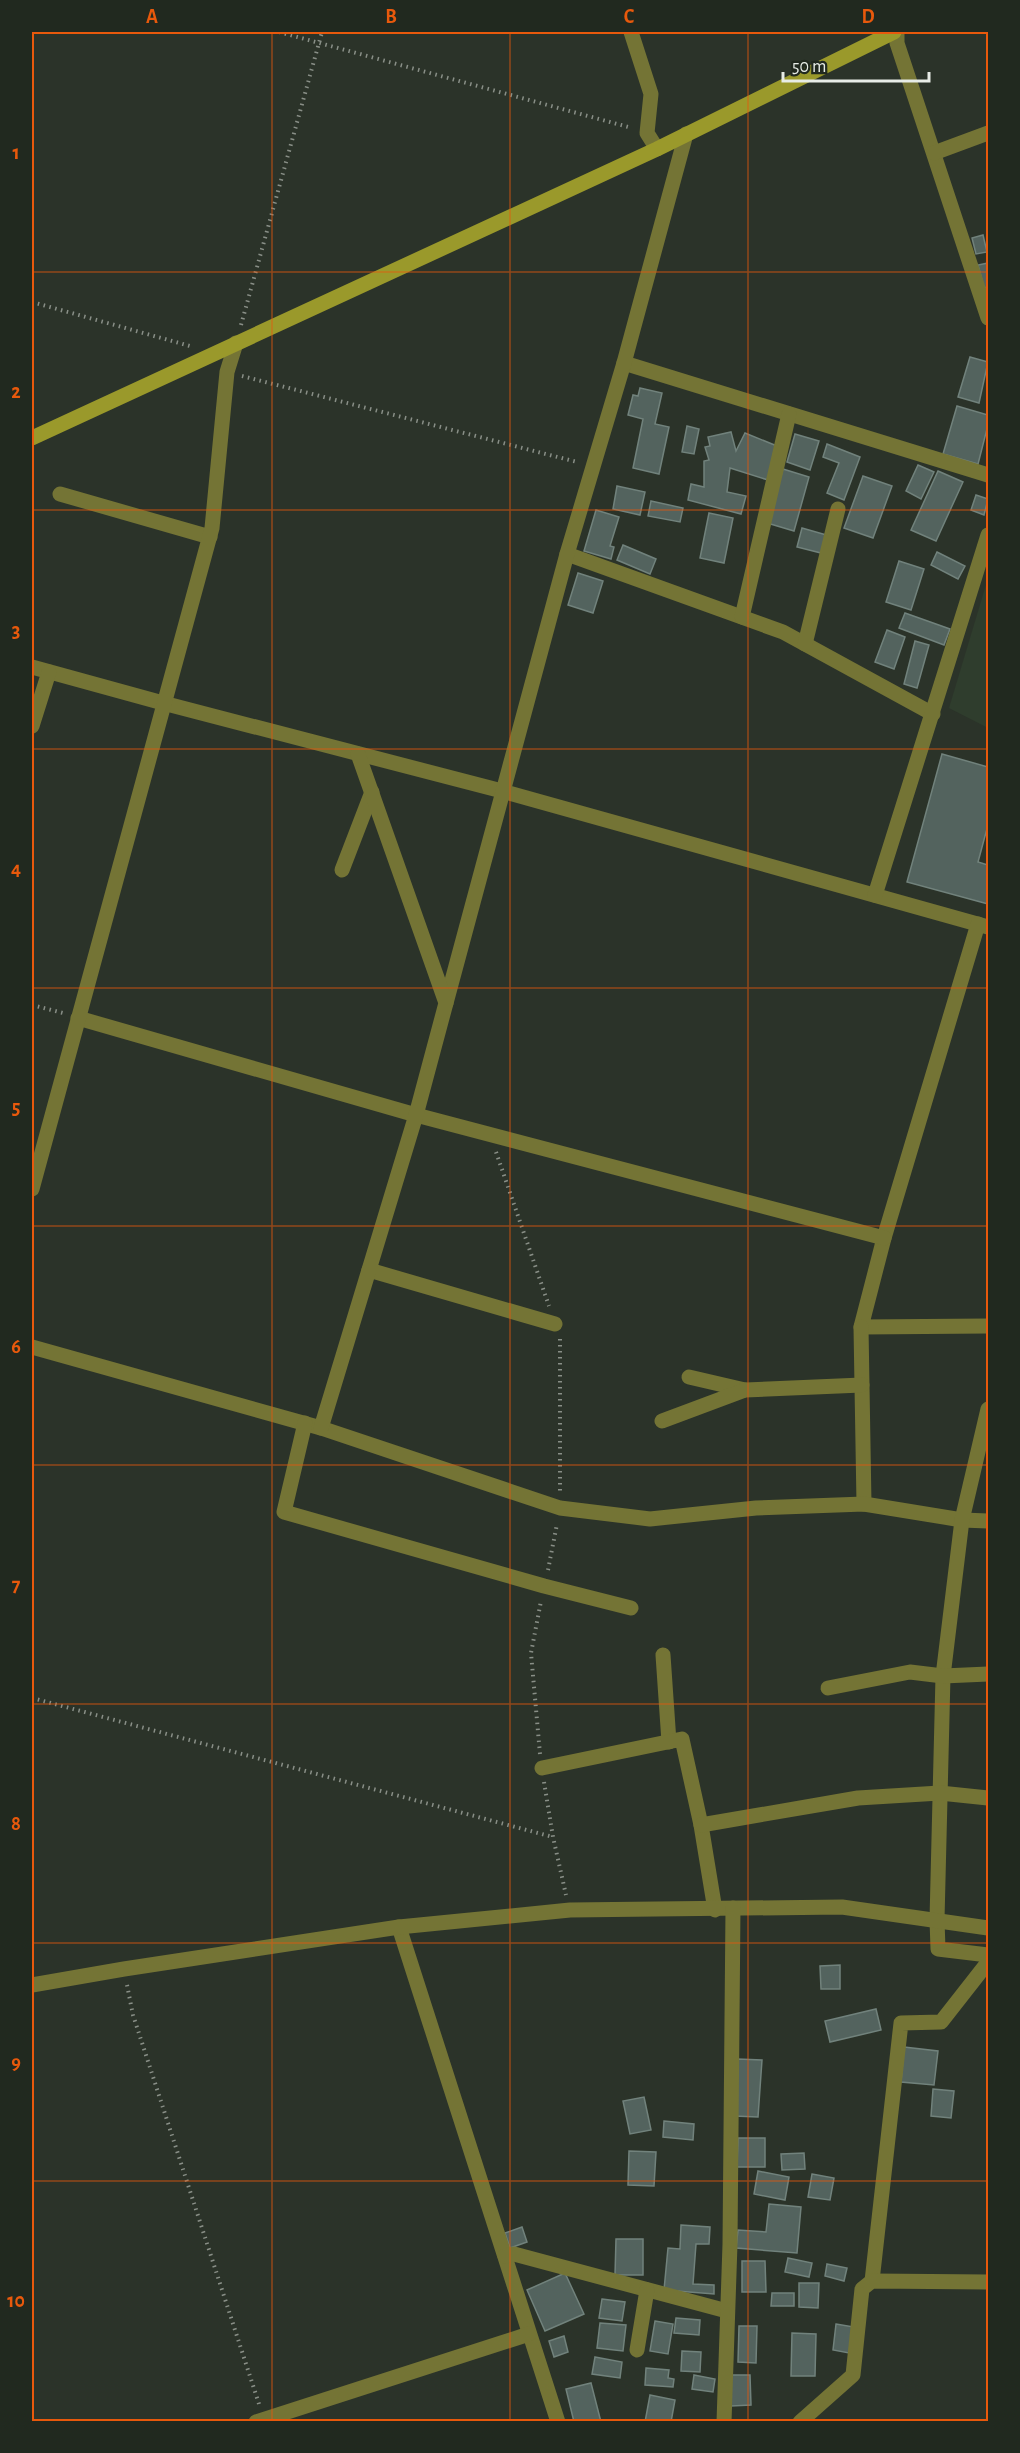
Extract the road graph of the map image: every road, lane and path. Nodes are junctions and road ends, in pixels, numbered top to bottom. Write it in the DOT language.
graph roads {
  1 [pos="279,32"];
  2 [pos="322,32"];
  3 [pos="631,32"];
  4 [pos="896,32"];
  5 [pos="319,43"];
  6 [pos="647,133"];
  7 [pos="988,133"];
  8 [pos="686,134"];
  9 [pos="657,149"];
  10 [pos="934,153"];
  11 [pos="32,302"];
  12 [pos="987,310"];
  13 [pos="236,343"];
  14 [pos="200,360"];
  15 [pos="624,363"];
  16 [pos="227,372"];
  17 [pos="789,414"];
  18 [pos="32,438"];
  19 [pos="592,466"];
  20 [pos="988,475"];
  21 [pos="60,494"];
  22 [pos="838,509"];
  23 [pos="988,535"];
  24 [pos="210,537"];
  25 [pos="567,554"];
  26 [pos="742,617"];
  27 [pos="805,644"];
  28 [pos="32,667"];
  29 [pos="49,672"];
  30 [pos="163,703"];
  31 [pos="933,714"];
  32 [pos="32,726"];
  33 [pos="358,754"];
  34 [pos="502,791"];
  35 [pos="372,792"];
  36 [pos="342,870"];
  37 [pos="874,895"];
  38 [pos="983,925"];
  39 [pos="446,1003"];
  40 [pos="32,1005"];
  41 [pos="78,1018"];
  42 [pos="416,1115"];
  43 [pos="32,1189"];
  44 [pos="884,1238"];
  45 [pos="369,1270"];
  46 [pos="555,1324"];
  47 [pos="988,1326"];
  48 [pos="861,1327"];
  49 [pos="32,1347"];
  50 [pos="689,1377"];
  51 [pos="862,1385"];
  52 [pos="745,1390"];
  53 [pos="988,1409"];
  54 [pos="662,1421"];
  55 [pos="305,1423"];
  56 [pos="321,1428"];
  57 [pos="864,1504"];
  58 [pos="560,1508"];
  59 [pos="962,1520"];
  60 [pos="988,1521"];
  61 [pos="544,1586"];
  62 [pos="631,1608"];
  63 [pos="663,1656"];
  64 [pos="988,1674"];
  65 [pos="943,1676"];
  66 [pos="828,1688"];
  67 [pos="32,1698"];
  68 [pos="669,1742"];
  69 [pos="542,1768"];
  70 [pos="940,1793"];
  71 [pos="988,1798"];
  72 [pos="701,1826"];
  73 [pos="553,1837"];
  74 [pos="733,1908"];
  75 [pos="570,1910"];
  76 [pos="715,1910"];
  77 [pos="937,1920"];
  78 [pos="399,1927"];
  79 [pos="988,1928"];
  80 [pos="988,1955"];
  81 [pos="988,1962"];
  82 [pos="124,1969"];
  83 [pos="32,1985"];
  84 [pos="505,2256"];
  85 [pos="872,2281"];
  86 [pos="988,2282"];
  87 [pos="647,2290"];
  88 [pos="728,2311"];
  89 [pos="529,2334"];
  90 [pos="637,2350"];
  91 [pos="260,2420"];
  92 [pos="558,2421"];
  93 [pos="724,2421"];
  94 [pos="800,2421"];
  1 -- 5 [label="path"];
  2 -- 5 [label="path"];
  3 -- 6 [label="street"];
  4 -- 8 [label="street"];
  4 -- 10 [label="street"];
  5 -- 6 [label="path"];
  5 -- 13 [label="path"];
  6 -- 9 [label="street"];
  7 -- 10 [label="street"];
  8 -- 9 [label="street"];
  8 -- 15 [label="street"];
  9 -- 13 [label="street"];
  10 -- 12 [label="street"];
  11 -- 14 [label="path"];
  13 -- 14 [label="street"];
  13 -- 16 [label="street"];
  14 -- 18 [label="street"];
  15 -- 17 [label="street"];
  15 -- 19 [label="street"];
  16 -- 19 [label="path"];
  16 -- 24 [label="street"];
  17 -- 20 [label="street"];
  17 -- 26 [label="street"];
  19 -- 25 [label="street"];
  21 -- 24 [label="street"];
  22 -- 27 [label="street"];
  23 -- 31 [label="street"];
  24 -- 30 [label="street"];
  25 -- 26 [label="street"];
  25 -- 34 [label="street"];
  26 -- 27 [label="street"];
  27 -- 31 [label="street"];
  28 -- 29 [label="street"];
  29 -- 30 [label="street"];
  29 -- 32 [label="street"];
  30 -- 33 [label="street"];
  30 -- 41 [label="street"];
  31 -- 37 [label="street"];
  33 -- 34 [label="street"];
  33 -- 35 [label="street"];
  34 -- 37 [label="street"];
  34 -- 39 [label="street"];
  35 -- 36 [label="street"];
  35 -- 39 [label="street"];
  37 -- 38 [label="street"];
  38 -- 44 [label="street"];
  39 -- 42 [label="street"];
  40 -- 41 [label="path"];
  41 -- 42 [label="street"];
  41 -- 43 [label="street"];
  42 -- 44 [label="street"];
  42 -- 45 [label="street"];
  44 -- 48 [label="street"];
  45 -- 46 [label="street"];
  45 -- 56 [label="street"];
  47 -- 48 [label="street"];
  48 -- 51 [label="street"];
  49 -- 55 [label="street"];
  50 -- 52 [label="street"];
  51 -- 52 [label="street"];
  51 -- 57 [label="street"];
  52 -- 54 [label="street"];
  53 -- 59 [label="street"];
  55 -- 56 [label="street"];
  55 -- 61 [label="street"];
  56 -- 58 [label="street"];
  57 -- 58 [label="street"];
  57 -- 59 [label="street"];
  58 -- 61 [label="path"];
  59 -- 60 [label="street"];
  59 -- 65 [label="street"];
  61 -- 62 [label="street"];
  61 -- 69 [label="path"];
  63 -- 68 [label="street"];
  64 -- 65 [label="street"];
  65 -- 66 [label="street"];
  65 -- 70 [label="street"];
  67 -- 73 [label="path"];
  68 -- 69 [label="street"];
  68 -- 72 [label="street"];
  69 -- 73 [label="path"];
  70 -- 71 [label="street"];
  70 -- 72 [label="street"];
  70 -- 77 [label="street"];
  72 -- 76 [label="street"];
  73 -- 75 [label="path"];
  74 -- 76 [label="street"];
  74 -- 77 [label="street"];
  74 -- 88 [label="street"];
  75 -- 76 [label="street"];
  75 -- 78 [label="street"];
  77 -- 79 [label="street"];
  77 -- 80 [label="street"];
  78 -- 82 [label="street"];
  78 -- 84 [label="street"];
  81 -- 85 [label="street"];
  82 -- 83 [label="street"];
  82 -- 91 [label="path"];
  84 -- 87 [label="street"];
  84 -- 89 [label="street"];
  85 -- 86 [label="street"];
  85 -- 94 [label="street"];
  87 -- 88 [label="street"];
  87 -- 90 [label="street"];
  88 -- 93 [label="street"];
  89 -- 91 [label="street"];
  89 -- 92 [label="street"];
}
